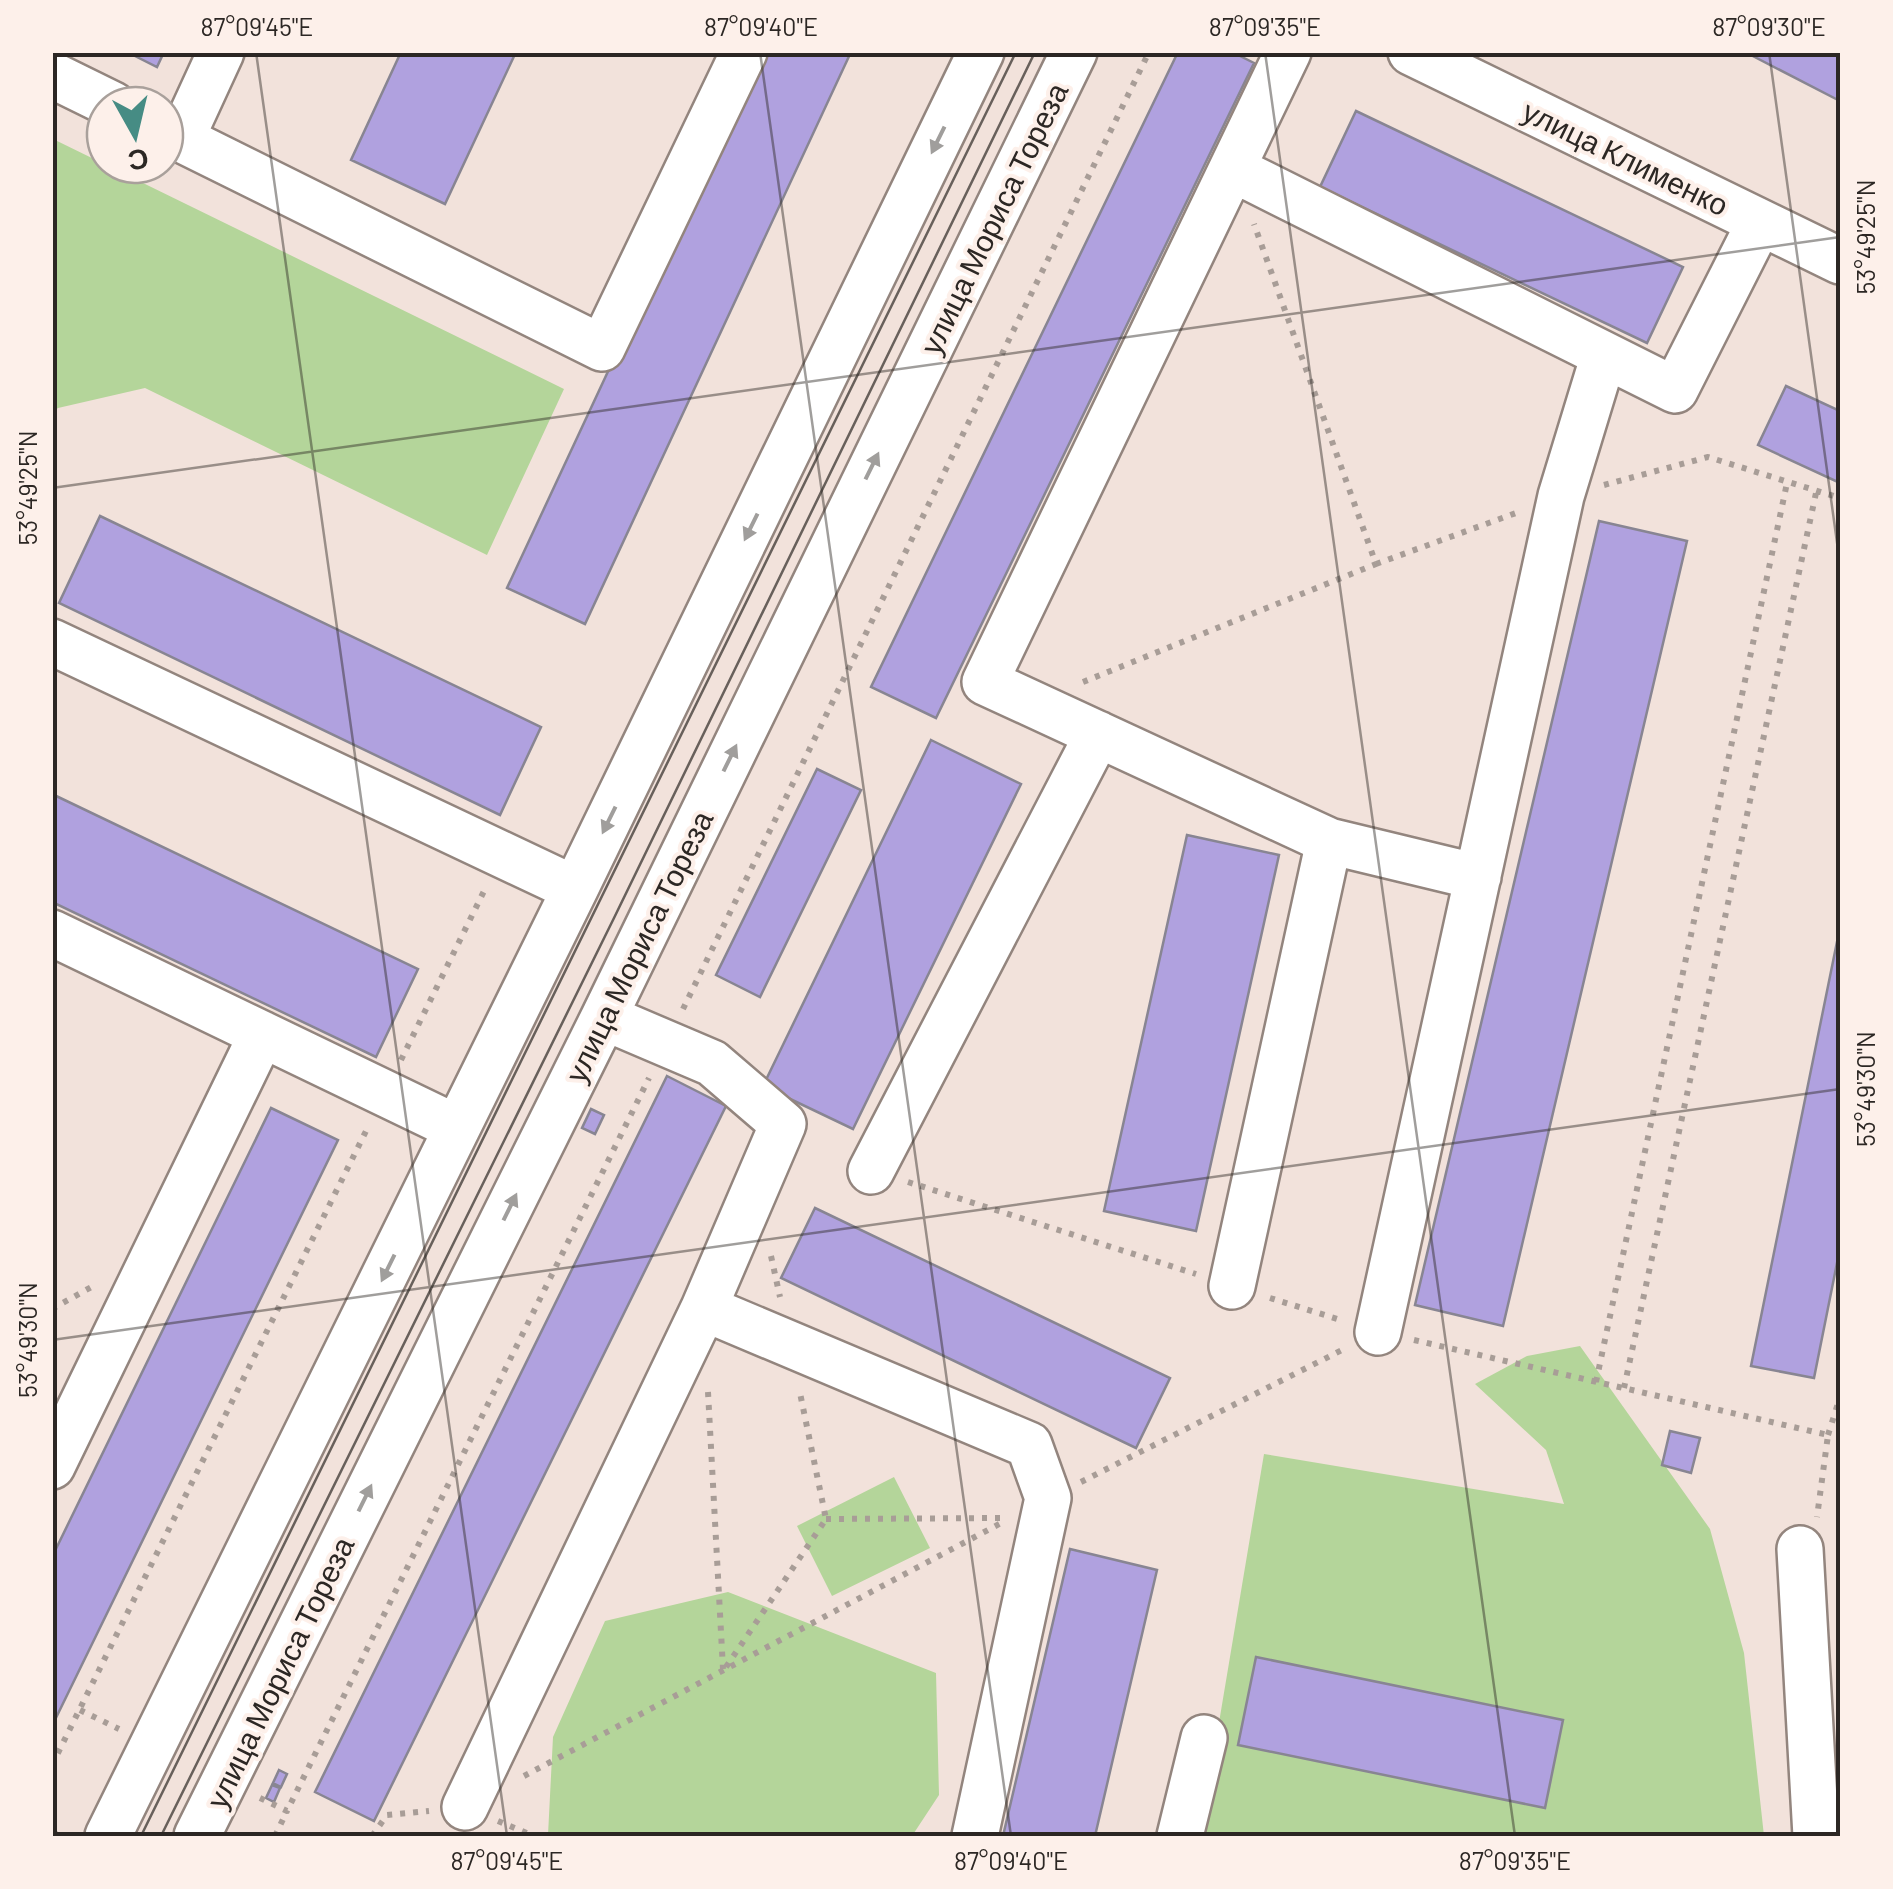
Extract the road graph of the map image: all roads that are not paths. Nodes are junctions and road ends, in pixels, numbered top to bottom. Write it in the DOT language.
graph roads {
  1 [pos="222,52"];
  2 [pos="744,52"];
  3 [pos="981,52"];
  4 [pos="1074,52"];
  5 [pos="1288,52"];
  6 [pos="1411,52"];
  7 [pos="52,75"];
  8 [pos="85,91"];
  9 [pos="185,115"];
  10 [pos="185,141"];
  11 [pos="1235,170"];
  12 [pos="1760,222"];
  13 [pos="1840,261"];
  14 [pos="1604,355"];
  15 [pos="52,642"];
  16 [pos="1098,734"];
  17 [pos="1329,840"];
  18 [pos="1478,877"];
  19 [pos="575,890"];
  20 [pos="52,933"];
  21 [pos="604,1017"];
  22 [pos="262,1034"];
  23 [pos="457,1128"];
  24 [pos="871,1170"];
  25 [pos="1232,1286"];
  26 [pos="704,1308"];
  27 [pos="1378,1332"];
  28 [pos="52,1466"];
  29 [pos="1800,1549"];
  30 [pos="1204,1738"];
  31 [pos="465,1807"];
  32 [pos="215,1830"];
  33 [pos="108,1836"];
  34 [pos="975,1836"];
  35 [pos="1180,1836"];
  36 [pos="1816,1836"];
  1 -- 9 [label="street"];
  2 -- 10 [label="street"];
  3 -- 19 [label="street, one-way"];
  21 -- 4 [label="street, улица Мориса Тореза, one-way"];
  5 -- 11 [label="street"];
  6 -- 12 [label="street, улица Клименко"];
  7 -- 8 [label="street"];
  11 -- 14 [label="street"];
  11 -- 16 [label="street"];
  12 -- 13 [label="street, улица Клименко"];
  12 -- 14 [label="street"];
  14 -- 18 [label="street"];
  15 -- 19 [label="street"];
  16 -- 17 [label="street"];
  16 -- 24 [label="street"];
  17 -- 18 [label="street"];
  17 -- 25 [label="street"];
  18 -- 27 [label="street"];
  19 -- 23 [label="street"];
  20 -- 22 [label="street"];
  21 -- 26 [label="street"];
  32 -- 21 [label="street, улица Мориса Тореза, one-way"];
  22 -- 23 [label="street"];
  22 -- 28 [label="street"];
  23 -- 33 [label="street, one-way"];
  26 -- 31 [label="street"];
  26 -- 34 [label="street"];
  29 -- 36 [label="street"];
  30 -- 35 [label="street"];
}
